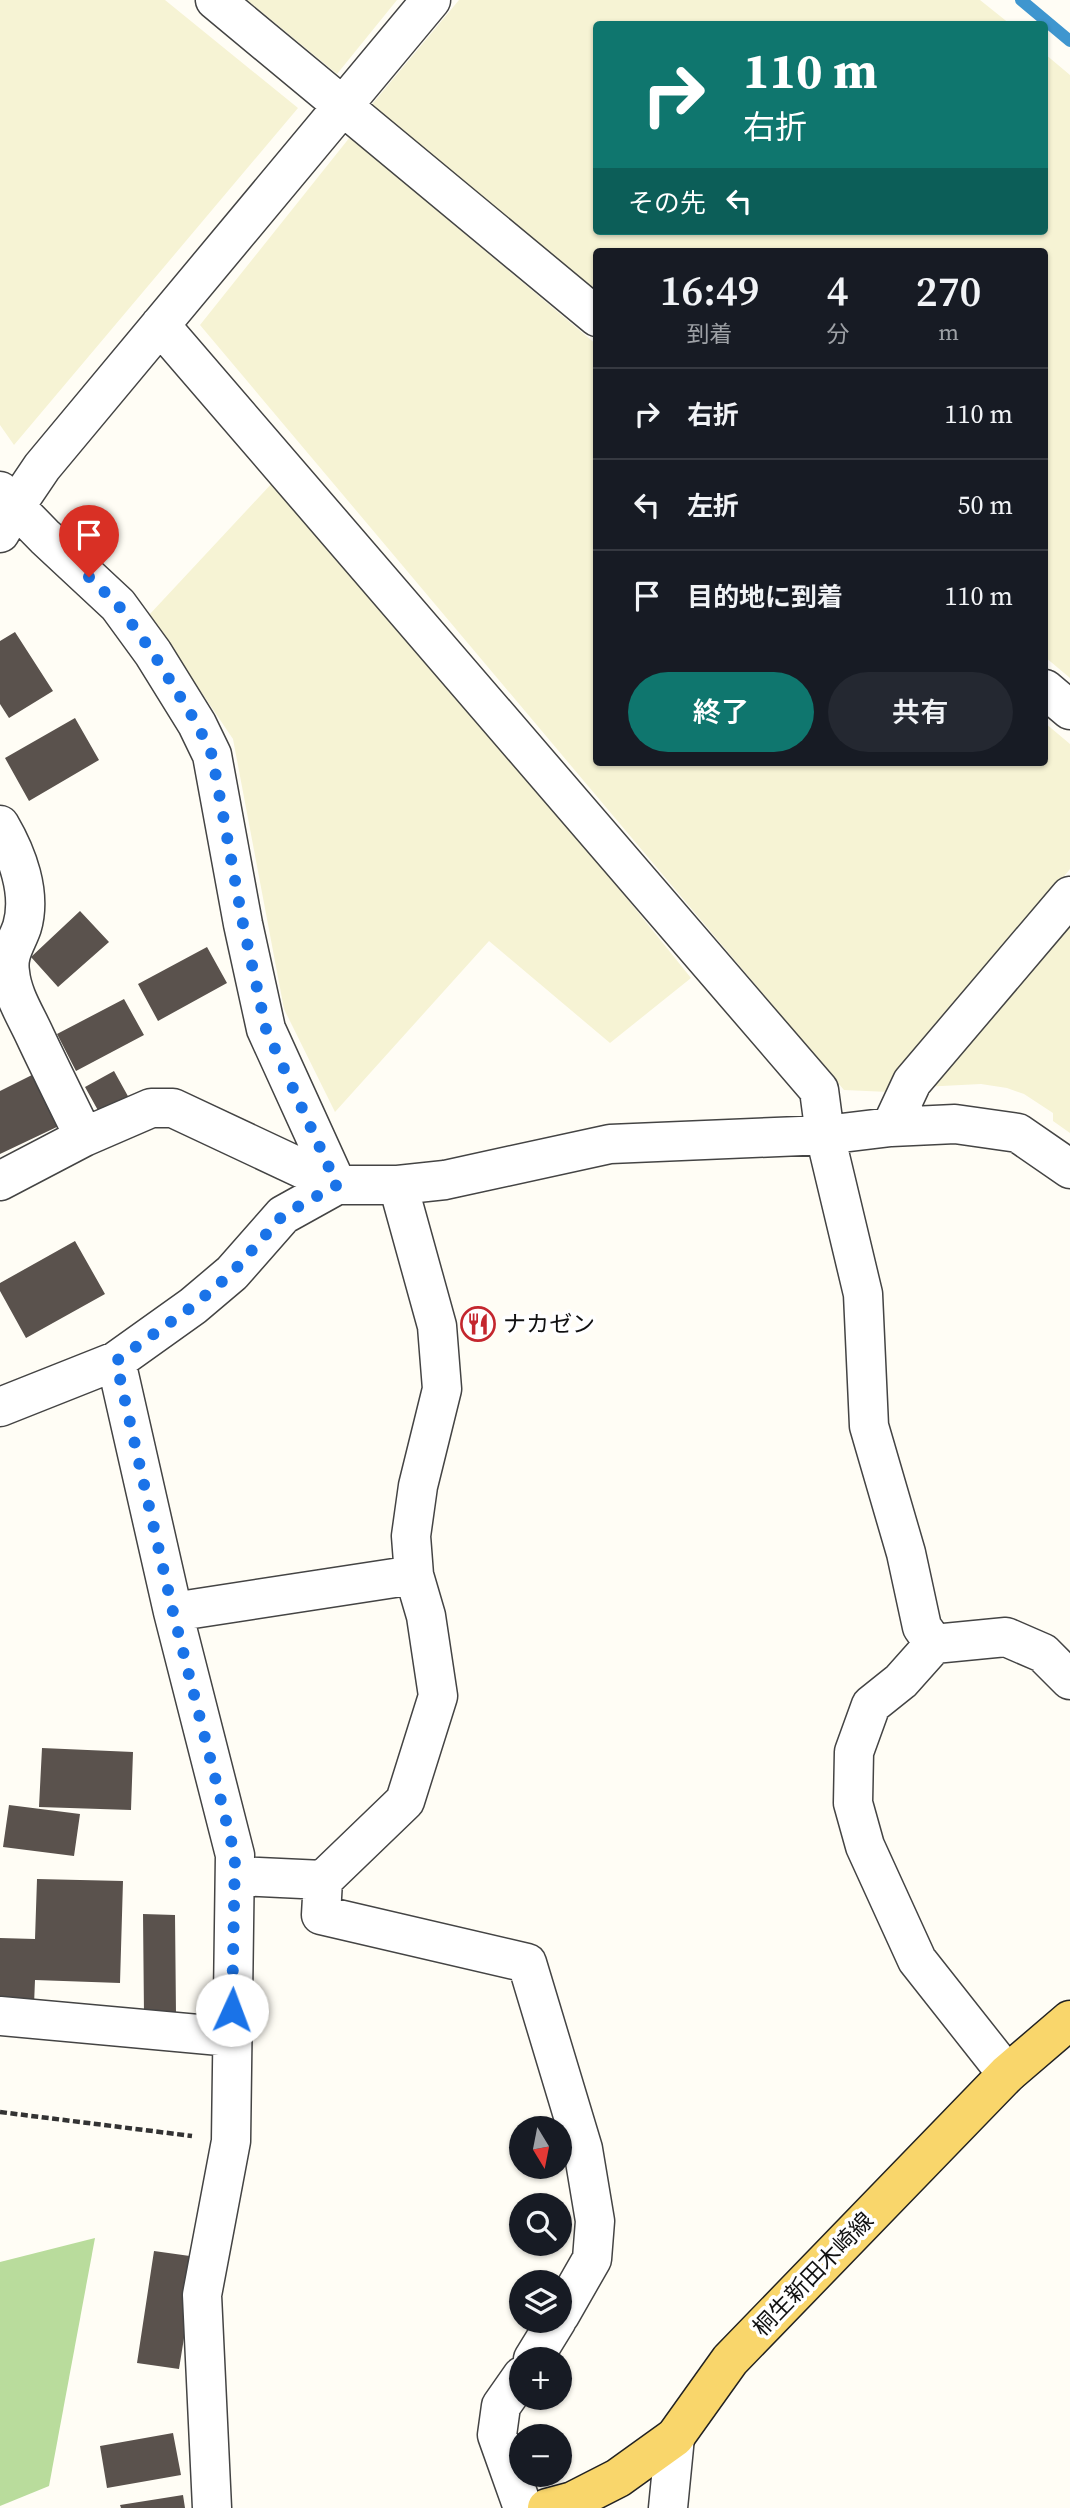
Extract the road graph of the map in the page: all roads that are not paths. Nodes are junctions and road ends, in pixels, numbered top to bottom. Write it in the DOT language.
graph roads {
  1 [pos="215,0"];
  2 [pos="431,0"];
  3 [pos="343,106"];
  4 [pos="593,314"];
  5 [pos="160,325"];
  6 [pos="5,511"];
  7 [pos="1048,692"];
  8 [pos="1070,710"];
  9 [pos="0,825"];
  10 [pos="1070,896"];
  11 [pos="891,1127"];
  12 [pos="825,1135"];
  13 [pos="84,1137"];
  14 [pos="1070,1169"];
  15 [pos="0,1181"];
  16 [pos="337,1185"];
  17 [pos="398,1185"];
  18 [pos="116,1361"];
  19 [pos="0,1407"];
  20 [pos="414,1575"];
  21 [pos="173,1612"];
  22 [pos="934,1644"];
  23 [pos="1070,1681"];
  24 [pos="236,1876"];
  25 [pos="323,1880"];
  26 [pos="0,2017"];
  27 [pos="1070,2020"];
  28 [pos="231,2037"];
  29 [pos="1007,2074"];
  30 [pos="572,2294"];
  31 [pos="509,2395"];
  32 [pos="675,2437"];
  33 [pos="212,2508"];
  34 [pos="523,2508"];
  35 [pos="547,2508"];
  36 [pos="668,2508"];
  1 -- 3 [label="street"];
  2 -- 3 [label="street"];
  3 -- 4 [label="street"];
  3 -- 5 [label="street"];
  5 -- 6 [label="street"];
  5 -- 12 [label="street"];
  6 -- 16 [label="street"];
  7 -- 8 [label="street"];
  9 -- 13 [label="street"];
  10 -- 11 [label="street"];
  11 -- 12 [label="street"];
  11 -- 14 [label="street"];
  12 -- 17 [label="street"];
  12 -- 22 [label="street"];
  13 -- 15 [label="street"];
  13 -- 16 [label="street"];
  16 -- 17 [label="street"];
  16 -- 18 [label="street"];
  17 -- 20 [label="street"];
  18 -- 19 [label="street"];
  18 -- 21 [label="street"];
  20 -- 21 [label="street"];
  20 -- 25 [label="street"];
  21 -- 24 [label="street"];
  22 -- 23 [label="street"];
  22 -- 29 [label="street"];
  24 -- 25 [label="street"];
  24 -- 28 [label="street"];
  25 -- 30 [label="street"];
  26 -- 28 [label="street"];
  27 -- 29 [label="main road, 桐生新田木崎線"];
  28 -- 33 [label="street"];
  29 -- 32 [label="main road, 桐生新田木崎線"];
  31 -- 34 [label="street"];
  32 -- 35 [label="main road, 桐生新田木崎線"];
  32 -- 36 [label="street"];
}
